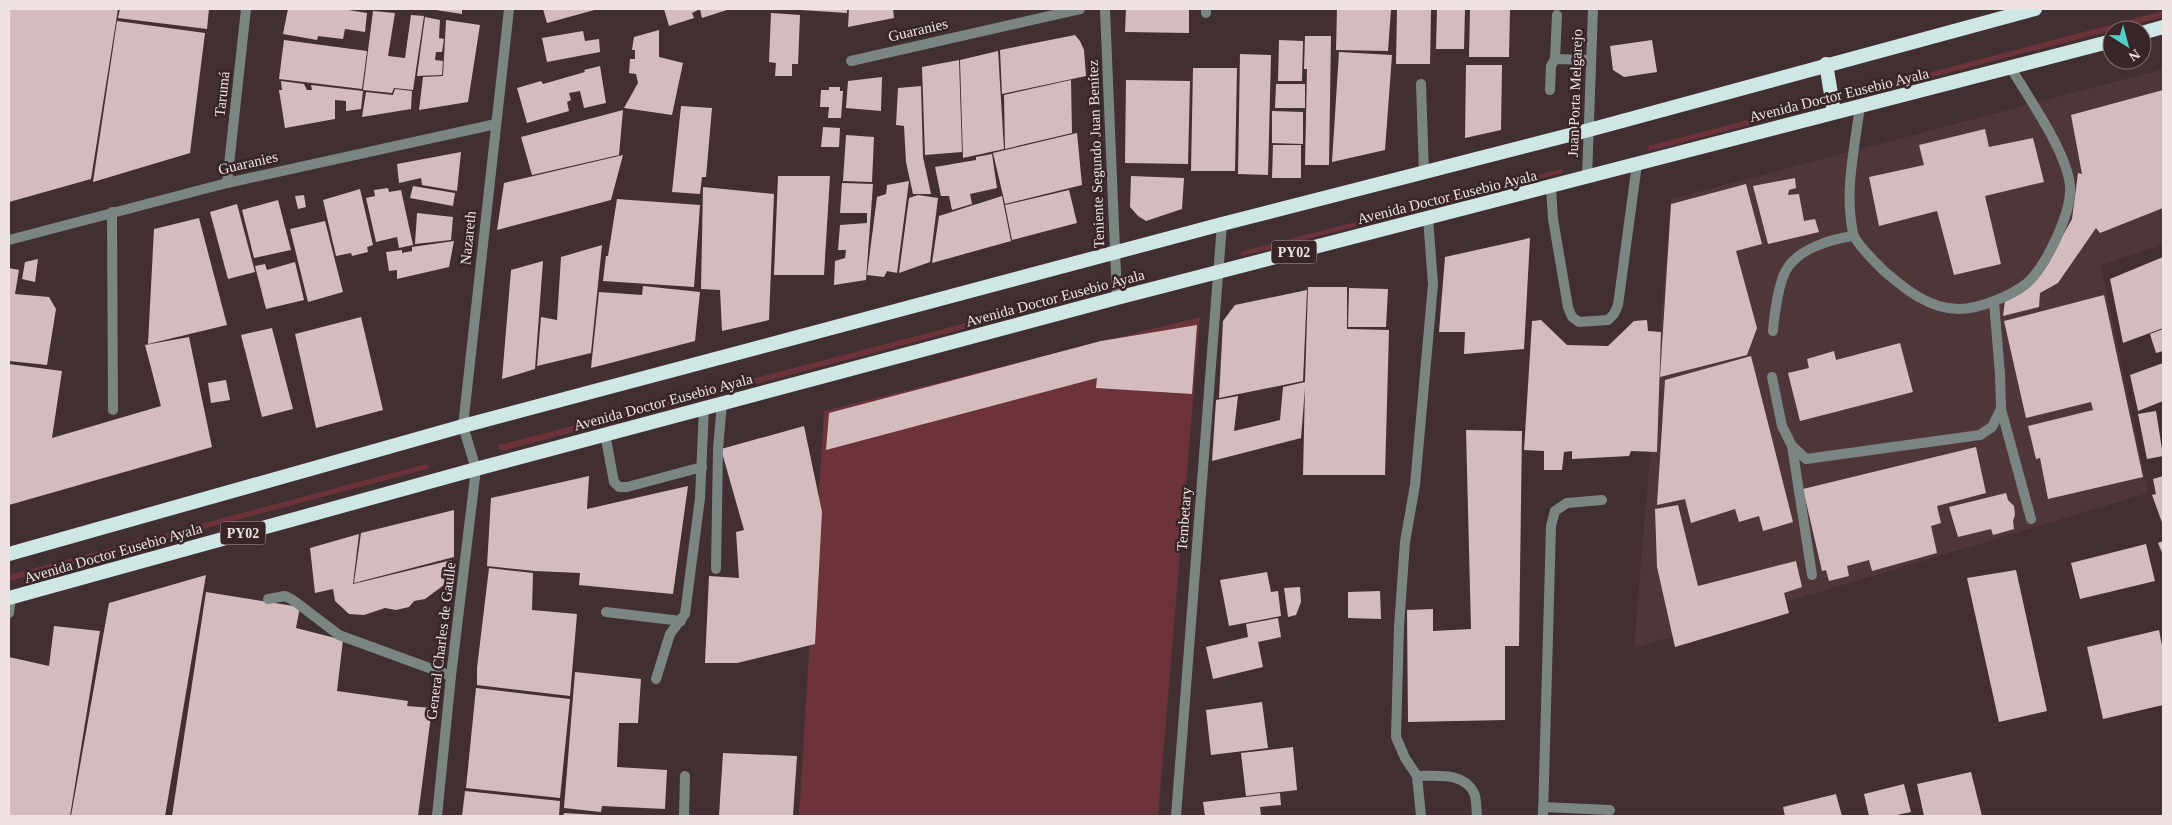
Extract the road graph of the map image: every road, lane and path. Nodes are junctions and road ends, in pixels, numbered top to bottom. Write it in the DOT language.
graph roads {
  1 [pos="246,9"];
  2 [pos="508,9"];
  3 [pos="1080,9"];
  4 [pos="1106,9"];
  5 [pos="1593,9"];
  6 [pos="2035,9"];
  7 [pos="1557,15"];
  8 [pos="2102,44"];
  9 [pos="1555,59"];
  10 [pos="1592,60"];
  11 [pos="851,61"];
  12 [pos="1826,64"];
  13 [pos="2012,68"];
  14 [pos="1421,84"];
  15 [pos="1550,90"];
  16 [pos="1860,106"];
  17 [pos="1834,112"];
  18 [pos="496,124"];
  19 [pos="1589,130"];
  20 [pos="1637,164"];
  21 [pos="1424,173"];
  22 [pos="1587,178"];
  23 [pos="227,183"];
  24 [pos="1551,187"];
  25 [pos="112,212"];
  26 [pos="1428,218"];
  27 [pos="1222,224"];
  28 [pos="1853,236"];
  29 [pos="9,240"];
  30 [pos="1115,253"];
  31 [pos="1218,272"];
  32 [pos="1117,298"];
  33 [pos="1994,302"];
  34 [pos="1773,331"];
  35 [pos="1772,377"];
  36 [pos="722,403"];
  37 [pos="704,408"];
  38 [pos="2001,409"];
  39 [pos="113,410"];
  40 [pos="463,426"];
  41 [pos="605,434"];
  42 [pos="1792,446"];
  43 [pos="702,468"];
  44 [pos="476,469"];
  45 [pos="1602,500"];
  46 [pos="2031,519"];
  47 [pos="9,554"];
  48 [pos="716,569"];
  49 [pos="1812,575"];
  50 [pos="10,598"];
  51 [pos="268,598"];
  52 [pos="606,612"];
  53 [pos="9,613"];
  54 [pos="681,620"];
  55 [pos="451,676"];
  56 [pos="656,679"];
  57 [pos="685,776"];
  58 [pos="1417,776"];
  59 [pos="1610,810"];
  60 [pos="1543,812"];
  61 [pos="437,816"];
  62 [pos="684,816"];
  63 [pos="1176,816"];
  64 [pos="1421,816"];
  65 [pos="1477,816"];
  1 -- 23 [label="street, Tarumá"];
  2 -- 18 [label="street, Nazareth"];
  3 -- 11 [label="street, Guaranies"];
  4 -- 30 [label="street, Teniente Segundo Juan Benítez"];
  5 -- 10 [label="street, Juan Porta Melgarejo"];
  6 -- 12 [label="highway, Avenida Doctor Eusebio Ayala"];
  7 -- 9 [label="street"];
  8 -- 13 [label="highway, Avenida Doctor Eusebio Ayala / PY02"];
  9 -- 10 [label="street"];
  9 -- 15 [label="street"];
  10 -- 19 [label="street, Juan Porta Melgarejo"];
  12 -- 17 [label="highway"];
  12 -- 19 [label="highway, Avenida Doctor Eusebio Ayala"];
  13 -- 16 [label="highway, Avenida Doctor Eusebio Ayala / PY02"];
  13 -- 33 [label="street"];
  14 -- 21 [label="street"];
  16 -- 17 [label="highway, Avenida Doctor Eusebio Ayala / PY02"];
  16 -- 28 [label="street"];
  17 -- 20 [label="highway, Avenida Doctor Eusebio Ayala / PY02"];
  18 -- 23 [label="street, Guaranies"];
  18 -- 40 [label="street, Nazareth"];
  19 -- 21 [label="highway, Avenida Doctor Eusebio Ayala"];
  19 -- 22 [label="street, Juan Porta Melgarejo"];
  20 -- 22 [label="highway, Avenida Doctor Eusebio Ayala / PY02"];
  20 -- 24 [label="street"];
  21 -- 27 [label="highway, Avenida Doctor Eusebio Ayala"];
  22 -- 24 [label="highway, Avenida Doctor Eusebio Ayala / PY02"];
  23 -- 25 [label="street, Guaranies"];
  24 -- 26 [label="highway, Avenida Doctor Eusebio Ayala / PY02"];
  25 -- 29 [label="street, Guaranies"];
  25 -- 39 [label="street"];
  26 -- 31 [label="highway, Avenida Doctor Eusebio Ayala / PY02"];
  26 -- 58 [label="street"];
  27 -- 30 [label="highway, Avenida Doctor Eusebio Ayala"];
  27 -- 31 [label="street, Tembetary"];
  28 -- 33 [label="street"];
  28 -- 34 [label="street"];
  30 -- 32 [label="street, Teniente Segundo Juan Benítez"];
  30 -- 40 [label="highway, Avenida Doctor Eusebio Ayala"];
  31 -- 32 [label="highway, Avenida Doctor Eusebio Ayala / PY02"];
  31 -- 63 [label="street, Tembetary"];
  32 -- 36 [label="highway, Avenida Doctor Eusebio Ayala / PY02"];
  33 -- 38 [label="street"];
  35 -- 42 [label="street"];
  36 -- 37 [label="highway, Avenida Doctor Eusebio Ayala / PY02"];
  36 -- 48 [label="street"];
  37 -- 41 [label="highway, Avenida Doctor Eusebio Ayala / PY02"];
  37 -- 43 [label="street"];
  38 -- 42 [label="street"];
  38 -- 46 [label="street"];
  40 -- 44 [label="street, Nazareth"];
  40 -- 47 [label="highway, Avenida Doctor Eusebio Ayala"];
  41 -- 43 [label="street"];
  41 -- 44 [label="highway, Avenida Doctor Eusebio Ayala / PY02"];
  42 -- 49 [label="street"];
  43 -- 54 [label="street"];
  44 -- 50 [label="highway, Avenida Doctor Eusebio Ayala / PY02"];
  44 -- 55 [label="street, General Charles de Gaulle"];
  45 -- 60 [label="street"];
  50 -- 53 [label="street"];
  51 -- 55 [label="street"];
  52 -- 54 [label="street"];
  54 -- 56 [label="street"];
  55 -- 61 [label="street, General Charles de Gaulle"];
  57 -- 62 [label="street"];
  58 -- 64 [label="street"];
  58 -- 65 [label="street"];
  59 -- 60 [label="street"];
}
